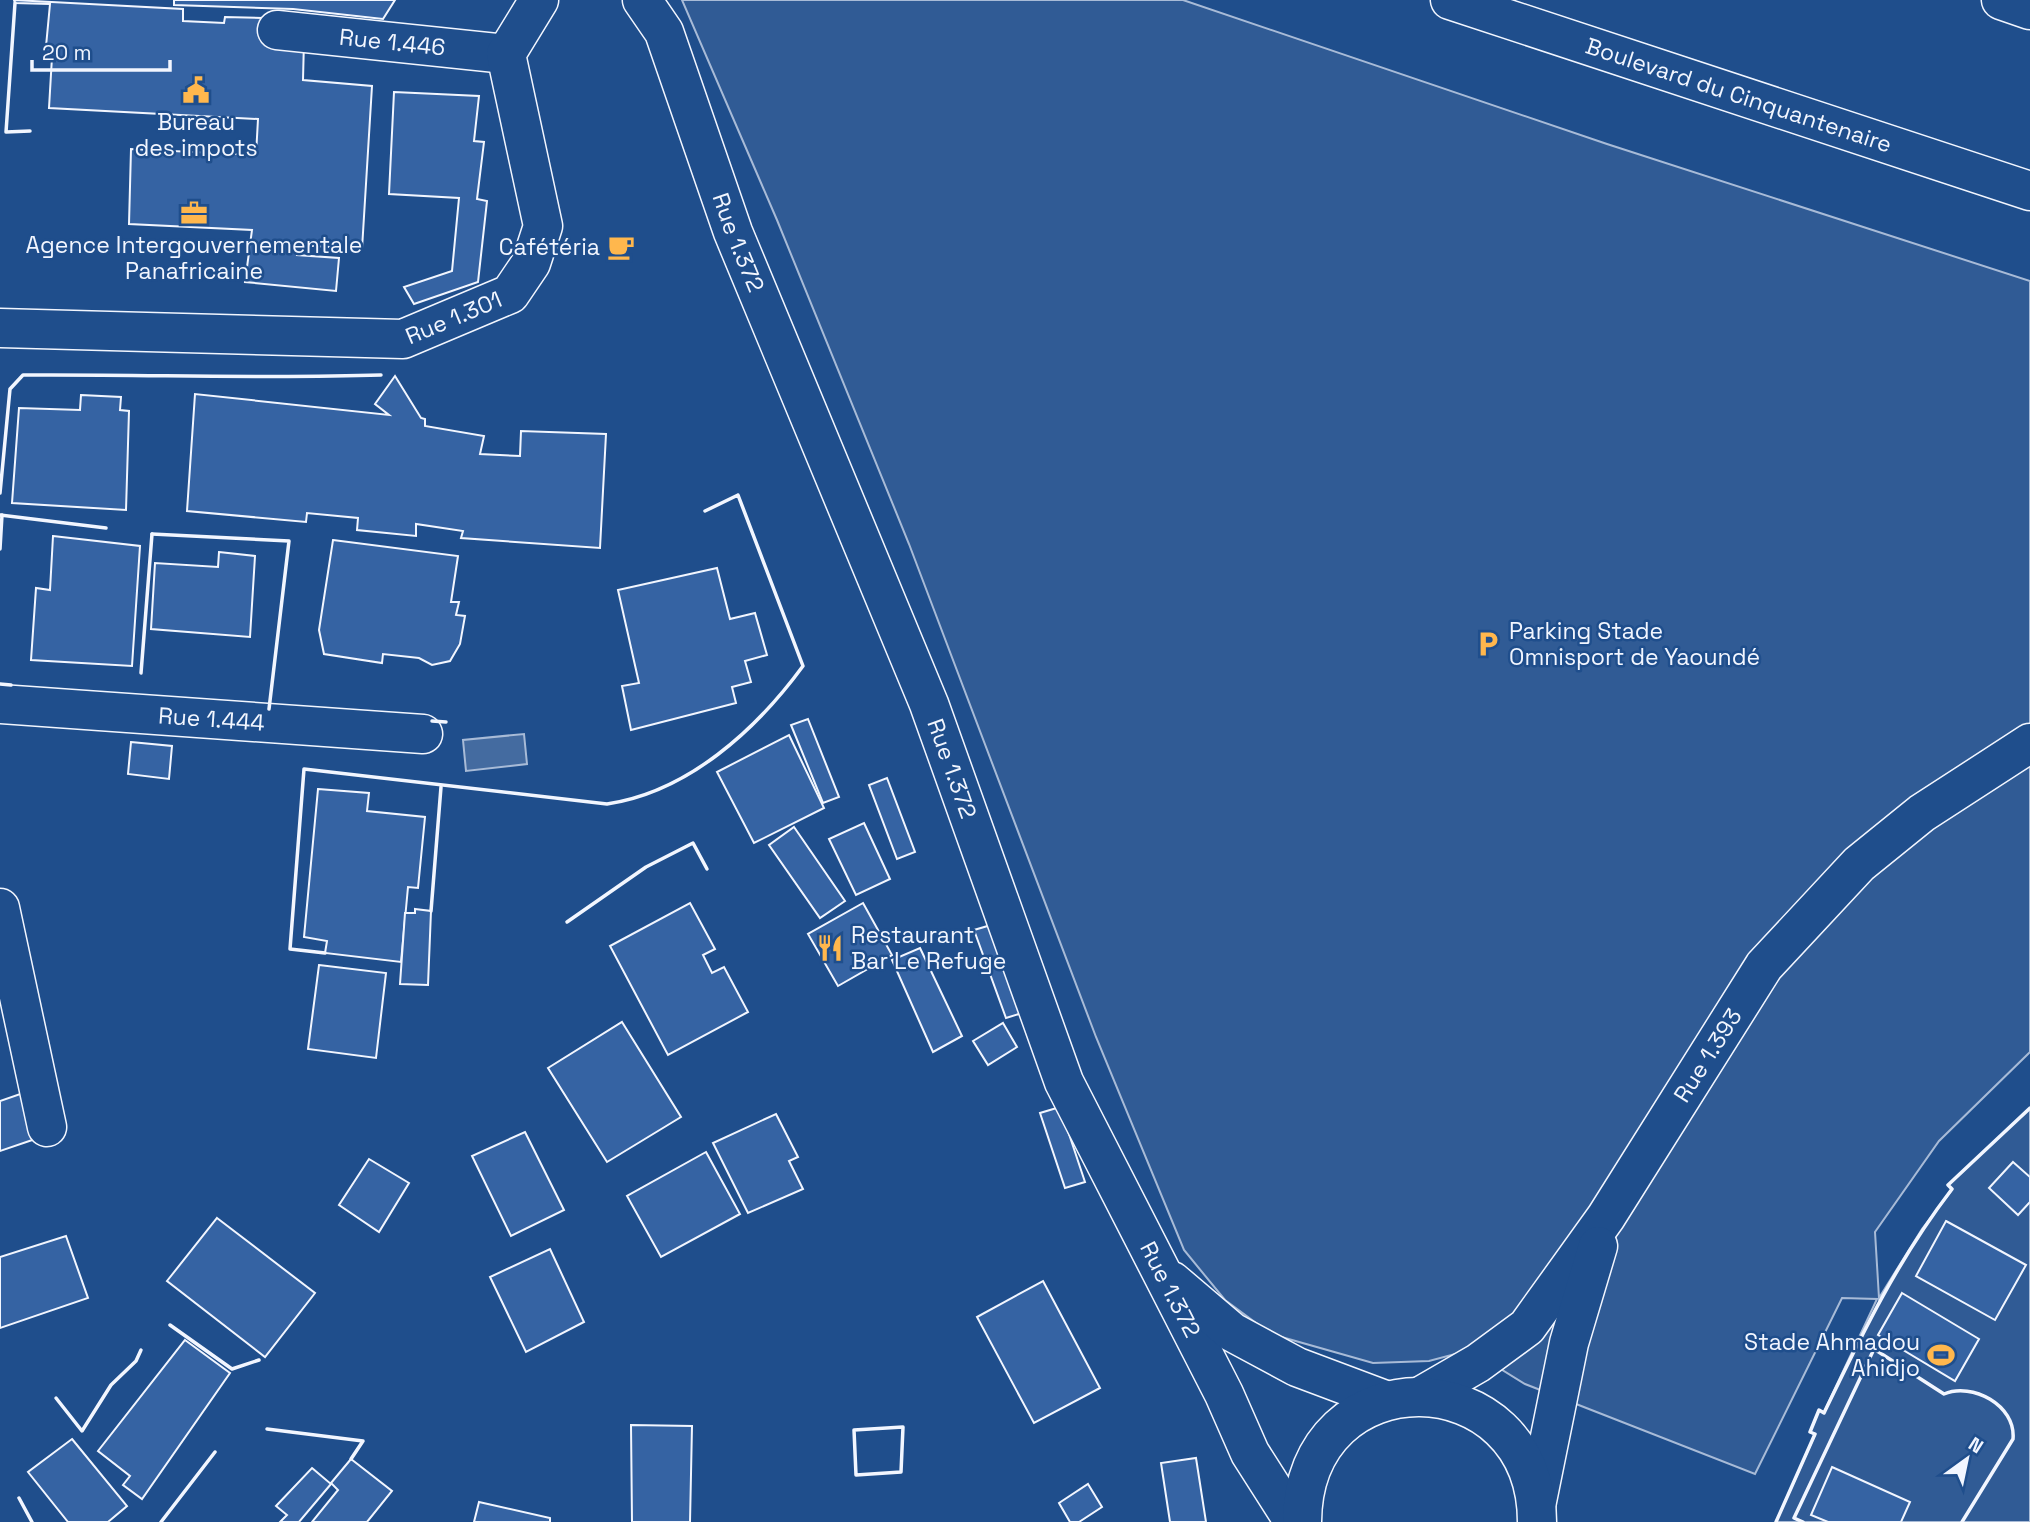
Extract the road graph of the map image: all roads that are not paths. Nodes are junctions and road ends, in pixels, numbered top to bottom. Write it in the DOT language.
graph roads {
  1 [pos="539,0"];
  2 [pos="642,0"];
  3 [pos="1450,0"];
  4 [pos="2001,0"];
  5 [pos="2030,10"];
  6 [pos="661,16"];
  7 [pos="277,30"];
  8 [pos="506,54"];
  9 [pos="2030,191"];
  10 [pos="0,328"];
  11 [pos="0,704"];
  12 [pos="424,734"];
  13 [pos="2030,743"];
  14 [pos="0,908"];
  15 [pos="47,1127"];
  16 [pos="1606,1217"];
  17 [pos="1157,1269"];
  18 [pos="1403,1398"];
  19 [pos="1537,1511"];
  20 [pos="1294,1522"];
  21 [pos="1302,1522"];
  1 -- 8 [label="main road"];
  2 -- 6 [label="main road, Rue 1.372"];
  3 -- 9 [label="main road, Boulevard du Cinquantenaire"];
  4 -- 5 [label="main road"];
  6 -- 17 [label="main road, Rue 1.372"];
  7 -- 8 [label="main road, Rue 1.446"];
  8 -- 10 [label="main road, Rue 1.301"];
  11 -- 12 [label="main road, Rue 1.444"];
  13 -- 16 [label="main road, Rue 1.393"];
  14 -- 15 [label="main road"];
  16 -- 18 [label="main road, Rue 1.393"];
  16 -- 19 [label="main road"];
  17 -- 18 [label="main road"];
  17 -- 20 [label="main road, Rue 1.372"];
  18 -- 19 [label="main road"];
  18 -- 21 [label="main road, Rue 1.393"];
}
